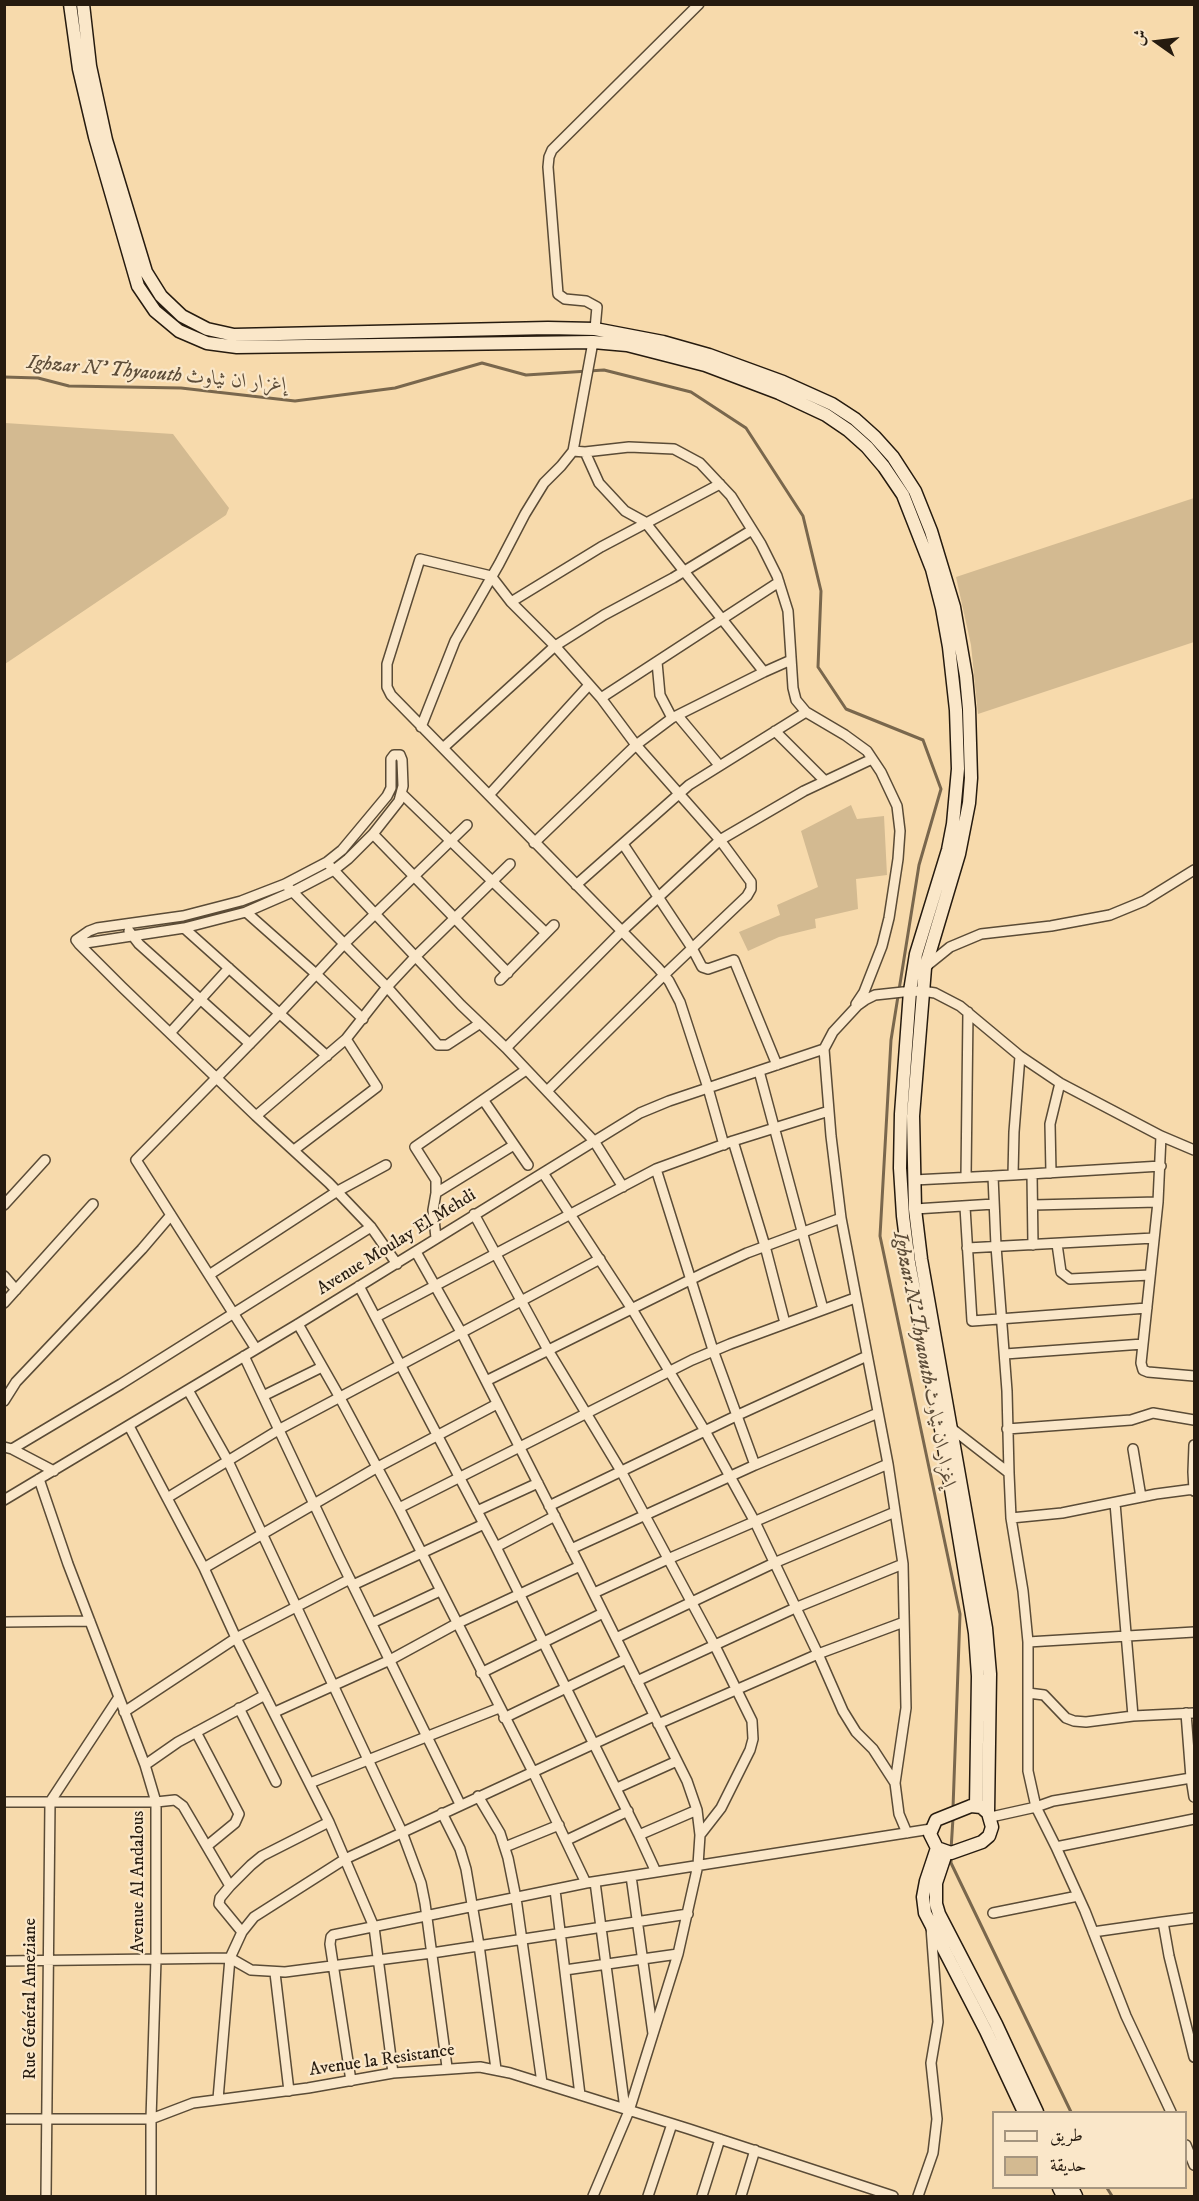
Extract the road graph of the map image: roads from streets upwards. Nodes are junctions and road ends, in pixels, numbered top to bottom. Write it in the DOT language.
graph roads {
  1 [pos="70,4"];
  2 [pos="83,4"];
  3 [pos="699,4"];
  4 [pos="594,336"];
  5 [pos="573,451"];
  6 [pos="585,452"];
  7 [pos="720,484"];
  8 [pos="645,522"];
  9 [pos="752,530"];
  10 [pos="684,571"];
  11 [pos="491,576"];
  12 [pos="779,582"];
  13 [pos="511,602"];
  14 [pos="722,620"];
  15 [pos="955,645"];
  16 [pos="555,646"];
  17 [pos="791,660"];
  18 [pos="657,662"];
  19 [pos="764,672"];
  20 [pos="589,685"];
  21 [pos="601,698"];
  22 [pos="806,711"];
  23 [pos="675,717"];
  24 [pos="421,727"];
  25 [pos="775,731"];
  26 [pos="957,742"];
  27 [pos="971,742"];
  28 [pos="636,745"];
  29 [pos="443,748"];
  30 [pos="872,759"];
  31 [pos="719,765"];
  32 [pos="825,781"];
  33 [pos="679,793"];
  34 [pos="402,794"];
  35 [pos="489,795"];
  36 [pos="467,825"];
  37 [pos="373,834"];
  38 [pos="720,840"];
  39 [pos="450,841"];
  40 [pos="534,843"];
  41 [pos="623,844"];
  42 [pos="327,862"];
  43 [pos="510,864"];
  44 [pos="334,870"];
  45 [pos="1194,870"];
  46 [pos="413,876"];
  47 [pos="492,880"];
  48 [pos="285,884"];
  49 [pos="576,885"];
  50 [pos="292,892"];
  51 [pos="659,897"];
  52 [pos="246,912"];
  53 [pos="376,913"];
  54 [pos="455,918"];
  55 [pos="125,924"];
  56 [pos="554,925"];
  57 [pos="184,928"];
  58 [pos="622,931"];
  59 [pos="546,933"];
  60 [pos="130,934"];
  61 [pos="77,942"];
  62 [pos="344,944"];
  63 [pos="692,948"];
  64 [pos="415,957"];
  65 [pos="229,968"];
  66 [pos="925,968"];
  67 [pos="508,973"];
  68 [pos="316,974"];
  69 [pos="664,975"];
  70 [pos="912,976"];
  71 [pos="500,980"];
  72 [pos="387,987"];
  73 [pos="912,991"];
  74 [pos="200,999"];
  75 [pos="851,1011"];
  76 [pos="968,1012"];
  77 [pos="280,1013"];
  78 [pos="363,1019"];
  79 [pos="479,1024"];
  80 [pos="170,1033"];
  81 [pos="346,1039"];
  82 [pos="250,1044"];
  83 [pos="506,1048"];
  84 [pos="824,1050"];
  85 [pos="327,1056"];
  86 [pos="1020,1056"];
  87 [pos="777,1065"];
  88 [pos="526,1070"];
  89 [pos="759,1071"];
  90 [pos="216,1077"];
  91 [pos="1060,1083"];
  92 [pos="708,1088"];
  93 [pos="547,1091"];
  94 [pos="484,1101"];
  95 [pos="829,1111"];
  96 [pos="256,1116"];
  97 [pos="775,1128"];
  98 [pos="1161,1136"];
  99 [pos="594,1141"];
  100 [pos="729,1143"];
  101 [pos="514,1145"];
  102 [pos="294,1150"];
  103 [pos="1194,1150"];
  104 [pos="45,1160"];
  105 [pos="386,1165"];
  106 [pos="528,1165"];
  107 [pos="1161,1166"];
  108 [pos="657,1169"];
  109 [pos="543,1173"];
  110 [pos="1051,1173"];
  111 [pos="1032,1174"];
  112 [pos="1013,1175"];
  113 [pos="993,1176"];
  114 [pos="966,1177"];
  115 [pos="914,1180"];
  116 [pos="623,1187"];
  117 [pos="336,1192"];
  118 [pos="436,1193"];
  119 [pos="1158,1202"];
  120 [pos="93,1204"];
  121 [pos="994,1204"];
  122 [pos="4,1205"];
  123 [pos="1033,1205"];
  124 [pos="965,1207"];
  125 [pos="915,1209"];
  126 [pos="474,1214"];
  127 [pos="171,1215"];
  128 [pos="571,1215"];
  129 [pos="841,1218"];
  130 [pos="371,1227"];
  131 [pos="804,1232"];
  132 [pos="1154,1238"];
  133 [pos="436,1239"];
  134 [pos="1058,1244"];
  135 [pos="1033,1245"];
  136 [pos="765,1246"];
  137 [pos="996,1246"];
  138 [pos="967,1248"];
  139 [pos="416,1252"];
  140 [pos="495,1253"];
  141 [pos="600,1259"];
  142 [pos="397,1264"];
  143 [pos="209,1275"];
  144 [pos="1150,1275"];
  145 [pos="4,1276"];
  146 [pos="692,1278"];
  147 [pos="358,1286"];
  148 [pos="435,1286"];
  149 [pos="16,1290"];
  150 [pos="855,1298"];
  151 [pos="522,1301"];
  152 [pos="4,1303"];
  153 [pos="1147,1308"];
  154 [pos="632,1309"];
  155 [pos="823,1309"];
  156 [pos="234,1313"];
  157 [pos="376,1317"];
  158 [pos="1001,1317"];
  159 [pos="785,1323"];
  160 [pos="298,1324"];
  161 [pos="461,1332"];
  162 [pos="1143,1344"];
  163 [pos="256,1349"];
  164 [pos="548,1350"];
  165 [pos="713,1350"];
  166 [pos="1005,1354"];
  167 [pos="244,1356"];
  168 [pos="867,1356"];
  169 [pos="400,1364"];
  170 [pos="322,1367"];
  171 [pos="669,1372"];
  172 [pos="1194,1376"];
  173 [pos="486,1381"];
  174 [pos="188,1390"];
  175 [pos="263,1396"];
  176 [pos="339,1396"];
  177 [pos="4,1401"];
  178 [pos="497,1404"];
  179 [pos="586,1412"];
  180 [pos="878,1413"];
  181 [pos="738,1415"];
  182 [pos="1194,1420"];
  183 [pos="129,1426"];
  184 [pos="280,1428"];
  185 [pos="951,1428"];
  186 [pos="1008,1429"];
  187 [pos="705,1431"];
  188 [pos="437,1436"];
  189 [pos="1194,1445"];
  190 [pos="519,1446"];
  191 [pos="8,1448"];
  192 [pos="1133,1449"];
  193 [pos="228,1461"];
  194 [pos="888,1464"];
  195 [pos="754,1465"];
  196 [pos="376,1468"];
  197 [pos="54,1471"];
  198 [pos="621,1471"];
  199 [pos="1009,1473"];
  200 [pos="459,1476"];
  201 [pos="729,1476"];
  202 [pos="39,1479"];
  203 [pos="538,1482"];
  204 [pos="1194,1490"];
  205 [pos="1142,1497"];
  206 [pos="168,1498"];
  207 [pos="4,1500"];
  208 [pos="1115,1503"];
  209 [pos="314,1505"];
  210 [pos="549,1506"];
  211 [pos="399,1508"];
  212 [pos="477,1512"];
  213 [pos="895,1512"];
  214 [pos="645,1515"];
  215 [pos="555,1516"];
  216 [pos="1011,1518"];
  217 [pos="755,1522"];
  218 [pos="484,1524"];
  219 [pos="262,1533"];
  220 [pos="496,1547"];
  221 [pos="571,1549"];
  222 [pos="421,1553"];
  223 [pos="668,1559"];
  224 [pos="774,1563"];
  225 [pos="903,1564"];
  226 [pos="580,1566"];
  227 [pos="204,1568"];
  228 [pos="351,1582"];
  229 [pos="440,1591"];
  230 [pos="594,1593"];
  231 [pos="519,1594"];
  232 [pos="692,1602"];
  233 [pos="298,1606"];
  234 [pos="795,1608"];
  235 [pos="603,1613"];
  236 [pos="90,1621"];
  237 [pos="4,1622"];
  238 [pos="904,1622"];
  239 [pos="372,1623"];
  240 [pos="456,1624"];
  241 [pos="1194,1632"];
  242 [pos="1125,1636"];
  243 [pos="236,1638"];
  244 [pos="616,1638"];
  245 [pos="544,1642"];
  246 [pos="1028,1642"];
  247 [pos="714,1644"];
  248 [pos="818,1654"];
  249 [pos="626,1659"];
  250 [pos="390,1660"];
  251 [pos="481,1672"];
  252 [pos="637,1681"];
  253 [pos="334,1687"];
  254 [pos="567,1688"];
  255 [pos="737,1688"];
  256 [pos="1028,1693"];
  257 [pos="266,1695"];
  258 [pos="119,1697"];
  259 [pos="239,1708"];
  260 [pos="499,1708"];
  261 [pos="124,1712"];
  262 [pos="275,1712"];
  263 [pos="1190,1713"];
  264 [pos="1133,1716"];
  265 [pos="504,1718"];
  266 [pos="656,1720"];
  267 [pos="196,1732"];
  268 [pos="428,1738"];
  269 [pos="593,1744"];
  270 [pos="367,1760"];
  271 [pos="677,1761"];
  272 [pos="145,1765"];
  273 [pos="533,1772"];
  274 [pos="1191,1778"];
  275 [pos="276,1782"];
  276 [pos="310,1783"];
  277 [pos="895,1783"];
  278 [pos="617,1788"];
  279 [pos="478,1796"];
  280 [pos="1194,1797"];
  281 [pos="4,1802"];
  282 [pos="50,1802"];
  283 [pos="156,1802"];
  284 [pos="460,1804"];
  285 [pos="976,1806"];
  286 [pos="1036,1807"];
  287 [pos="697,1810"];
  288 [pos="628,1811"];
  289 [pos="442,1813"];
  290 [pos="990,1815"];
  291 [pos="1194,1819"];
  292 [pos="329,1822"];
  293 [pos="559,1824"];
  294 [pos="931,1829"];
  295 [pos="402,1832"];
  296 [pos="907,1833"];
  297 [pos="639,1834"];
  298 [pos="700,1835"];
  299 [pos="567,1840"];
  300 [pos="207,1846"];
  301 [pos="505,1847"];
  302 [pos="1056,1847"];
  303 [pos="941,1850"];
  304 [pos="345,1859"];
  305 [pos="698,1865"];
  306 [pos="656,1872"];
  307 [pos="631,1876"];
  308 [pos="590,1883"];
  309 [pos="230,1886"];
  310 [pos="555,1890"];
  311 [pos="1078,1896"];
  312 [pos="516,1898"];
  313 [pos="473,1907"];
  314 [pos="993,1913"];
  315 [pos="688,1914"];
  316 [pos="427,1917"];
  317 [pos="1194,1918"];
  318 [pos="637,1920"];
  319 [pos="1163,1922"];
  320 [pos="601,1925"];
  321 [pos="374,1927"];
  322 [pos="931,1927"];
  323 [pos="242,1932"];
  324 [pos="561,1932"];
  325 [pos="1093,1932"];
  326 [pos="522,1938"];
  327 [pos="479,1945"];
  328 [pos="432,1953"];
  329 [pos="678,1954"];
  330 [pos="230,1958"];
  331 [pos="642,1958"];
  332 [pos="156,1959"];
  333 [pos="380,1960"];
  334 [pos="4,1961"];
  335 [pos="47,1961"];
  336 [pos="606,1964"];
  337 [pos="333,1966"];
  338 [pos="565,1970"];
  339 [pos="274,1973"];
  340 [pos="653,2038"];
  341 [pos="1194,2056"];
  342 [pos="447,2067"];
  343 [pos="496,2069"];
  344 [pos="393,2073"];
  345 [pos="351,2081"];
  346 [pos="542,2083"];
  347 [pos="289,2091"];
  348 [pos="580,2095"];
  349 [pos="218,2099"];
  350 [pos="627,2110"];
  351 [pos="1024,2111"];
  352 [pos="1037,2111"];
  353 [pos="1171,2111"];
  354 [pos="4,2119"];
  355 [pos="151,2119"];
  356 [pos="46,2121"];
  357 [pos="672,2124"];
  358 [pos="720,2139"];
  359 [pos="1187,2149"];
  360 [pos="755,2150"];
  361 [pos="1194,2165"];
  362 [pos="46,2196"];
  363 [pos="151,2196"];
  364 [pos="593,2196"];
  365 [pos="648,2196"];
  366 [pos="702,2196"];
  367 [pos="741,2196"];
  368 [pos="893,2196"];
  369 [pos="918,2196"];
  1 -- 4 [label="street"];
  2 -- 4 [label="street"];
  3 -- 4 [label="street"];
  4 -- 5 [label="street"];
  4 -- 15 [label="street"];
  5 -- 6 [label="street"];
  5 -- 11 [label="street"];
  6 -- 7 [label="street"];
  6 -- 8 [label="street"];
  7 -- 8 [label="street"];
  7 -- 9 [label="street"];
  8 -- 10 [label="street"];
  8 -- 13 [label="street"];
  9 -- 10 [label="street"];
  9 -- 12 [label="street"];
  10 -- 14 [label="street"];
  10 -- 16 [label="street"];
  11 -- 13 [label="street"];
  11 -- 24 [label="street"];
  11 -- 24 [label="street"];
  12 -- 14 [label="street"];
  12 -- 17 [label="street"];
  13 -- 16 [label="street"];
  14 -- 18 [label="street"];
  14 -- 19 [label="street"];
  15 -- 26 [label="street"];
  15 -- 27 [label="street"];
  16 -- 20 [label="street"];
  16 -- 29 [label="street"];
  17 -- 19 [label="street"];
  17 -- 22 [label="street"];
  18 -- 21 [label="street"];
  18 -- 23 [label="street"];
  19 -- 23 [label="street"];
  20 -- 21 [label="street"];
  20 -- 35 [label="street"];
  21 -- 28 [label="street"];
  22 -- 25 [label="street"];
  22 -- 30 [label="street"];
  23 -- 28 [label="street"];
  23 -- 31 [label="street"];
  24 -- 29 [label="street"];
  25 -- 31 [label="street"];
  25 -- 32 [label="street"];
  26 -- 27 [label="street"];
  26 -- 70 [label="street"];
  27 -- 66 [label="street"];
  28 -- 33 [label="street"];
  28 -- 40 [label="street"];
  29 -- 35 [label="street"];
  30 -- 32 [label="street"];
  30 -- 75 [label="street"];
  31 -- 33 [label="street"];
  32 -- 38 [label="street"];
  33 -- 38 [label="street"];
  33 -- 41 [label="street"];
  34 -- 37 [label="street"];
  34 -- 39 [label="street"];
  34 -- 42 [label="street"];
  35 -- 40 [label="street"];
  36 -- 39 [label="street"];
  37 -- 44 [label="street"];
  37 -- 46 [label="street"];
  38 -- 51 [label="street"];
  38 -- 63 [label="street"];
  39 -- 46 [label="street"];
  39 -- 47 [label="street"];
  40 -- 49 [label="street"];
  41 -- 49 [label="street"];
  41 -- 51 [label="street"];
  42 -- 44 [label="street"];
  42 -- 48 [label="street"];
  43 -- 47 [label="street"];
  44 -- 50 [label="street"];
  44 -- 53 [label="street"];
  45 -- 66 [label="street"];
  46 -- 53 [label="street"];
  46 -- 54 [label="street"];
  47 -- 54 [label="street"];
  47 -- 59 [label="street"];
  48 -- 50 [label="street"];
  48 -- 55 [label="street"];
  49 -- 58 [label="street"];
  50 -- 52 [label="street"];
  50 -- 62 [label="street"];
  51 -- 58 [label="street"];
  51 -- 63 [label="street"];
  52 -- 57 [label="street"];
  52 -- 68 [label="street"];
  53 -- 62 [label="street"];
  53 -- 64 [label="street"];
  54 -- 64 [label="street"];
  54 -- 67 [label="street"];
  55 -- 60 [label="street"];
  55 -- 61 [label="street"];
  56 -- 59 [label="street"];
  57 -- 60 [label="street"];
  57 -- 65 [label="street"];
  58 -- 69 [label="street"];
  58 -- 83 [label="street"];
  59 -- 67 [label="street"];
  60 -- 61 [label="street"];
  60 -- 74 [label="street"];
  61 -- 80 [label="street"];
  62 -- 68 [label="street"];
  62 -- 72 [label="street"];
  63 -- 69 [label="street"];
  63 -- 87 [label="street"];
  64 -- 72 [label="street"];
  64 -- 79 [label="street"];
  65 -- 74 [label="street"];
  65 -- 77 [label="street"];
  66 -- 70 [label="street"];
  66 -- 73 [label="street"];
  67 -- 71 [label="street"];
  68 -- 77 [label="street"];
  68 -- 78 [label="street"];
  69 -- 92 [label="street"];
  69 -- 93 [label="street"];
  70 -- 73 [label="street"];
  72 -- 78 [label="street"];
  72 -- 79 [label="street"];
  73 -- 75 [label="street"];
  73 -- 76 [label="street"];
  73 -- 115 [label="street"];
  73 -- 285 [label="street"];
  74 -- 80 [label="street"];
  74 -- 82 [label="street"];
  75 -- 84 [label="street"];
  76 -- 86 [label="street"];
  76 -- 114 [label="street"];
  77 -- 82 [label="street"];
  77 -- 85 [label="street"];
  78 -- 81 [label="street"];
  79 -- 83 [label="street"];
  80 -- 90 [label="street"];
  81 -- 85 [label="street"];
  81 -- 102 [label="street"];
  82 -- 90 [label="street"];
  83 -- 88 [label="street"];
  84 -- 87 [label="street, Avenue Moulay El Mehdi"];
  84 -- 95 [label="street"];
  85 -- 96 [label="street"];
  86 -- 91 [label="street"];
  86 -- 112 [label="street"];
  87 -- 89 [label="street, Avenue Moulay El Mehdi"];
  88 -- 93 [label="street"];
  88 -- 94 [label="street"];
  89 -- 92 [label="street, Avenue Moulay El Mehdi"];
  89 -- 97 [label="street"];
  90 -- 96 [label="street"];
  90 -- 127 [label="street"];
  91 -- 98 [label="street"];
  91 -- 110 [label="street"];
  92 -- 99 [label="street, Avenue Moulay El Mehdi"];
  92 -- 100 [label="street"];
  93 -- 99 [label="street"];
  94 -- 101 [label="street"];
  94 -- 118 [label="street"];
  95 -- 97 [label="street"];
  95 -- 129 [label="street"];
  96 -- 102 [label="street"];
  97 -- 100 [label="street"];
  97 -- 131 [label="street"];
  98 -- 103 [label="street"];
  98 -- 107 [label="street"];
  99 -- 109 [label="street, Avenue Moulay El Mehdi"];
  99 -- 116 [label="street"];
  100 -- 108 [label="street"];
  100 -- 136 [label="street"];
  101 -- 106 [label="street"];
  101 -- 118 [label="street"];
  102 -- 117 [label="street"];
  104 -- 122 [label="street"];
  105 -- 117 [label="street"];
  107 -- 110 [label="street"];
  107 -- 119 [label="street"];
  108 -- 116 [label="street"];
  108 -- 146 [label="street"];
  109 -- 126 [label="street, Avenue Moulay El Mehdi"];
  109 -- 128 [label="street"];
  110 -- 111 [label="street"];
  111 -- 112 [label="street"];
  111 -- 123 [label="street"];
  112 -- 113 [label="street"];
  113 -- 114 [label="street"];
  113 -- 121 [label="street"];
  114 -- 115 [label="street"];
  115 -- 125 [label="street"];
  116 -- 128 [label="street"];
  117 -- 130 [label="street"];
  117 -- 143 [label="street"];
  118 -- 133 [label="street"];
  119 -- 123 [label="street"];
  119 -- 132 [label="street"];
  120 -- 149 [label="street"];
  121 -- 124 [label="street"];
  121 -- 137 [label="street"];
  123 -- 135 [label="street"];
  124 -- 125 [label="street"];
  124 -- 138 [label="street"];
  125 -- 185 [label="street"];
  126 -- 133 [label="street, Avenue Moulay El Mehdi"];
  126 -- 140 [label="street"];
  127 -- 143 [label="street"];
  127 -- 177 [label="street"];
  128 -- 140 [label="street"];
  128 -- 141 [label="street"];
  129 -- 131 [label="street"];
  129 -- 150 [label="street"];
  130 -- 142 [label="street"];
  130 -- 156 [label="street"];
  131 -- 136 [label="street"];
  131 -- 155 [label="street"];
  132 -- 134 [label="street"];
  132 -- 144 [label="street"];
  133 -- 139 [label="street, Avenue Moulay El Mehdi"];
  134 -- 135 [label="street"];
  134 -- 144 [label="street"];
  135 -- 137 [label="street"];
  136 -- 146 [label="street"];
  136 -- 159 [label="street"];
  137 -- 138 [label="street"];
  137 -- 158 [label="street"];
  138 -- 158 [label="street"];
  139 -- 142 [label="street, Avenue Moulay El Mehdi"];
  139 -- 148 [label="street"];
  140 -- 148 [label="street"];
  140 -- 151 [label="street"];
  141 -- 151 [label="street"];
  141 -- 154 [label="street"];
  142 -- 147 [label="street, Avenue Moulay El Mehdi"];
  143 -- 156 [label="street"];
  144 -- 153 [label="street"];
  145 -- 149 [label="street"];
  146 -- 154 [label="street"];
  146 -- 165 [label="street"];
  147 -- 157 [label="street"];
  147 -- 160 [label="street, Avenue Moulay El Mehdi"];
  148 -- 157 [label="street"];
  148 -- 161 [label="street"];
  149 -- 152 [label="street"];
  150 -- 155 [label="street"];
  150 -- 168 [label="street"];
  151 -- 161 [label="street"];
  151 -- 164 [label="street"];
  153 -- 158 [label="street"];
  153 -- 162 [label="street"];
  154 -- 164 [label="street"];
  154 -- 171 [label="street"];
  155 -- 159 [label="street"];
  156 -- 163 [label="street"];
  156 -- 191 [label="street"];
  157 -- 169 [label="street"];
  158 -- 166 [label="street"];
  159 -- 165 [label="street"];
  160 -- 163 [label="street, Avenue Moulay El Mehdi"];
  160 -- 170 [label="street"];
  161 -- 169 [label="street"];
  161 -- 173 [label="street"];
  162 -- 166 [label="street"];
  162 -- 172 [label="street"];
  163 -- 167 [label="street, Avenue Moulay El Mehdi"];
  164 -- 173 [label="street"];
  164 -- 179 [label="street"];
  165 -- 171 [label="street"];
  165 -- 181 [label="street"];
  166 -- 186 [label="street"];
  167 -- 174 [label="street, Avenue Moulay El Mehdi"];
  167 -- 175 [label="street"];
  168 -- 180 [label="street"];
  168 -- 181 [label="street"];
  169 -- 176 [label="street"];
  169 -- 188 [label="street"];
  170 -- 175 [label="street"];
  170 -- 176 [label="street"];
  171 -- 179 [label="street"];
  171 -- 187 [label="street"];
  173 -- 178 [label="street"];
  174 -- 183 [label="street, Avenue Moulay El Mehdi"];
  174 -- 193 [label="street"];
  175 -- 184 [label="street"];
  176 -- 184 [label="street"];
  176 -- 196 [label="street"];
  178 -- 188 [label="street"];
  178 -- 190 [label="street"];
  179 -- 190 [label="street"];
  179 -- 198 [label="street"];
  180 -- 194 [label="street"];
  180 -- 195 [label="street"];
  181 -- 187 [label="street"];
  181 -- 195 [label="street"];
  182 -- 186 [label="street"];
  183 -- 197 [label="street, Avenue Moulay El Mehdi"];
  183 -- 206 [label="street"];
  184 -- 193 [label="street"];
  184 -- 209 [label="street"];
  185 -- 199 [label="street"];
  185 -- 290 [label="street"];
  186 -- 199 [label="street"];
  187 -- 198 [label="street"];
  187 -- 201 [label="street"];
  188 -- 196 [label="street"];
  188 -- 200 [label="street"];
  189 -- 204 [label="street"];
  190 -- 200 [label="street"];
  190 -- 203 [label="street"];
  191 -- 197 [label="street"];
  192 -- 205 [label="street"];
  193 -- 206 [label="street"];
  193 -- 219 [label="street"];
  194 -- 213 [label="street"];
  194 -- 217 [label="street"];
  195 -- 201 [label="street"];
  196 -- 209 [label="street"];
  196 -- 211 [label="street"];
  197 -- 202 [label="street, Avenue Moulay El Mehdi"];
  198 -- 210 [label="street"];
  198 -- 214 [label="street"];
  199 -- 216 [label="street"];
  200 -- 211 [label="street"];
  200 -- 212 [label="street"];
  201 -- 214 [label="street"];
  201 -- 217 [label="street"];
  202 -- 207 [label="street, Avenue Moulay El Mehdi"];
  202 -- 236 [label="street, Avenue Al Andalous"];
  203 -- 210 [label="street"];
  203 -- 212 [label="street"];
  204 -- 205 [label="street"];
  205 -- 208 [label="street"];
  206 -- 227 [label="street"];
  208 -- 216 [label="street"];
  208 -- 242 [label="street"];
  209 -- 219 [label="street"];
  209 -- 228 [label="street"];
  210 -- 215 [label="street"];
  211 -- 222 [label="street"];
  212 -- 218 [label="street"];
  213 -- 224 [label="street"];
  213 -- 225 [label="street"];
  214 -- 221 [label="street"];
  214 -- 223 [label="street"];
  215 -- 220 [label="street"];
  215 -- 221 [label="street"];
  216 -- 246 [label="street"];
  217 -- 223 [label="street"];
  217 -- 224 [label="street"];
  218 -- 220 [label="street"];
  218 -- 222 [label="street"];
  219 -- 227 [label="street"];
  219 -- 233 [label="street"];
  220 -- 231 [label="street"];
  221 -- 226 [label="street"];
  222 -- 228 [label="street"];
  222 -- 229 [label="street"];
  223 -- 230 [label="street"];
  223 -- 232 [label="street"];
  224 -- 232 [label="street"];
  224 -- 234 [label="street"];
  225 -- 234 [label="street"];
  225 -- 238 [label="street"];
  226 -- 230 [label="street"];
  226 -- 231 [label="street"];
  227 -- 243 [label="street"];
  228 -- 233 [label="street"];
  228 -- 239 [label="street"];
  229 -- 239 [label="street"];
  229 -- 240 [label="street"];
  230 -- 235 [label="street"];
  231 -- 240 [label="street"];
  231 -- 245 [label="street"];
  232 -- 244 [label="street"];
  232 -- 247 [label="street"];
  233 -- 243 [label="street"];
  233 -- 253 [label="street"];
  234 -- 247 [label="street"];
  234 -- 248 [label="street"];
  235 -- 244 [label="street"];
  235 -- 245 [label="street"];
  236 -- 237 [label="street"];
  236 -- 258 [label="street, Avenue Al Andalous"];
  238 -- 248 [label="street"];
  238 -- 277 [label="street"];
  239 -- 250 [label="street"];
  240 -- 250 [label="street"];
  240 -- 251 [label="street"];
  241 -- 242 [label="street"];
  242 -- 246 [label="street"];
  242 -- 264 [label="street"];
  243 -- 257 [label="street"];
  243 -- 261 [label="street"];
  244 -- 249 [label="street"];
  245 -- 251 [label="street"];
  245 -- 254 [label="street"];
  246 -- 256 [label="street"];
  247 -- 252 [label="street"];
  247 -- 255 [label="street"];
  248 -- 255 [label="street"];
  248 -- 277 [label="street"];
  249 -- 252 [label="street"];
  249 -- 254 [label="street"];
  250 -- 253 [label="street"];
  250 -- 268 [label="street"];
  251 -- 260 [label="street"];
  252 -- 266 [label="street"];
  253 -- 262 [label="street"];
  253 -- 270 [label="street"];
  254 -- 265 [label="street"];
  254 -- 269 [label="street"];
  255 -- 266 [label="street"];
  255 -- 298 [label="street"];
  256 -- 264 [label="street"];
  256 -- 286 [label="street"];
  257 -- 259 [label="street"];
  257 -- 262 [label="street"];
  258 -- 261 [label="street, Avenue Al Andalous"];
  258 -- 282 [label="street"];
  259 -- 267 [label="street"];
  259 -- 275 [label="street"];
  260 -- 265 [label="street"];
  260 -- 268 [label="street"];
  261 -- 272 [label="street, Avenue Al Andalous"];
  262 -- 276 [label="street"];
  263 -- 264 [label="street"];
  263 -- 274 [label="street"];
  265 -- 273 [label="street"];
  266 -- 269 [label="street"];
  266 -- 271 [label="street"];
  267 -- 272 [label="street"];
  267 -- 300 [label="street"];
  268 -- 270 [label="street"];
  268 -- 284 [label="street"];
  269 -- 273 [label="street"];
  269 -- 278 [label="street"];
  270 -- 276 [label="street"];
  270 -- 295 [label="street"];
  271 -- 278 [label="street"];
  271 -- 287 [label="street"];
  272 -- 283 [label="street, Avenue Al Andalous"];
  273 -- 279 [label="street"];
  273 -- 293 [label="street"];
  274 -- 280 [label="street"];
  274 -- 286 [label="street"];
  276 -- 292 [label="street"];
  277 -- 296 [label="street"];
  278 -- 288 [label="street"];
  279 -- 284 [label="street"];
  279 -- 301 [label="street"];
  281 -- 282 [label="street"];
  282 -- 283 [label="street"];
  282 -- 335 [label="street, Rue Général Ameziane"];
  283 -- 300 [label="street"];
  283 -- 332 [label="street, Avenue Al Andalous"];
  284 -- 289 [label="street"];
  285 -- 290 [label="street"];
  285 -- 294 [label="street"];
  286 -- 290 [label="street"];
  286 -- 302 [label="street"];
  287 -- 297 [label="street"];
  287 -- 298 [label="street"];
  288 -- 297 [label="street"];
  288 -- 299 [label="street"];
  289 -- 295 [label="street"];
  289 -- 313 [label="street"];
  290 -- 303 [label="street"];
  291 -- 302 [label="street"];
  292 -- 304 [label="street"];
  292 -- 309 [label="street"];
  293 -- 299 [label="street"];
  293 -- 301 [label="street"];
  294 -- 296 [label="street"];
  294 -- 303 [label="street"];
  295 -- 304 [label="street"];
  295 -- 316 [label="street"];
  296 -- 305 [label="street"];
  297 -- 306 [label="street"];
  298 -- 305 [label="street"];
  299 -- 308 [label="street"];
  300 -- 309 [label="street"];
  301 -- 312 [label="street"];
  302 -- 311 [label="street"];
  303 -- 322 [label="street"];
  303 -- 352 [label="street"];
  304 -- 321 [label="street"];
  304 -- 323 [label="street"];
  305 -- 306 [label="street"];
  305 -- 315 [label="street"];
  306 -- 307 [label="street"];
  307 -- 308 [label="street"];
  307 -- 318 [label="street"];
  308 -- 310 [label="street"];
  308 -- 320 [label="street"];
  309 -- 323 [label="street"];
  310 -- 312 [label="street"];
  310 -- 324 [label="street"];
  311 -- 314 [label="street"];
  311 -- 325 [label="street"];
  312 -- 313 [label="street"];
  312 -- 326 [label="street"];
  313 -- 316 [label="street"];
  313 -- 327 [label="street"];
  315 -- 318 [label="street"];
  315 -- 329 [label="street"];
  316 -- 321 [label="street"];
  316 -- 328 [label="street"];
  317 -- 319 [label="street"];
  318 -- 320 [label="street"];
  318 -- 331 [label="street"];
  319 -- 325 [label="street"];
  319 -- 341 [label="street"];
  320 -- 324 [label="street"];
  320 -- 336 [label="street"];
  321 -- 333 [label="street"];
  321 -- 337 [label="street"];
  322 -- 351 [label="street"];
  322 -- 369 [label="street"];
  323 -- 330 [label="street"];
  324 -- 326 [label="street"];
  324 -- 338 [label="street"];
  325 -- 353 [label="street"];
  326 -- 327 [label="street"];
  326 -- 346 [label="street"];
  327 -- 328 [label="street"];
  327 -- 343 [label="street"];
  328 -- 333 [label="street"];
  328 -- 342 [label="street"];
  329 -- 331 [label="street"];
  329 -- 340 [label="street"];
  330 -- 332 [label="street"];
  330 -- 339 [label="street"];
  330 -- 349 [label="street"];
  331 -- 336 [label="street"];
  331 -- 340 [label="street"];
  332 -- 335 [label="street"];
  332 -- 355 [label="street, Avenue Al Andalous"];
  333 -- 337 [label="street"];
  333 -- 344 [label="street"];
  334 -- 335 [label="street"];
  335 -- 356 [label="street, Rue Général Ameziane"];
  336 -- 338 [label="street"];
  336 -- 350 [label="street"];
  337 -- 339 [label="street"];
  337 -- 345 [label="street"];
  338 -- 348 [label="street"];
  339 -- 347 [label="street"];
  340 -- 350 [label="street"];
  342 -- 343 [label="street, Avenue la Resistance"];
  342 -- 344 [label="street, Avenue la Resistance"];
  343 -- 346 [label="street, Avenue la Resistance"];
  344 -- 345 [label="street, Avenue la Resistance"];
  345 -- 347 [label="street, Avenue la Resistance"];
  346 -- 348 [label="street, Avenue la Resistance"];
  347 -- 349 [label="street, Avenue la Resistance"];
  348 -- 350 [label="street, Avenue la Resistance"];
  349 -- 355 [label="street, Avenue la Resistance"];
  350 -- 357 [label="street, Avenue la Resistance"];
  350 -- 364 [label="street"];
  354 -- 356 [label="street, Avenue la Resistance"];
  355 -- 356 [label="street, Avenue la Resistance"];
  355 -- 363 [label="street, Avenue Al Andalous"];
  356 -- 362 [label="street, Rue Général Ameziane"];
  357 -- 358 [label="street, Avenue la Resistance"];
  357 -- 365 [label="street"];
  358 -- 360 [label="street, Avenue la Resistance"];
  358 -- 366 [label="street"];
  359 -- 361 [label="street"];
  360 -- 367 [label="street"];
  360 -- 368 [label="street, Avenue la Resistance"];
}
